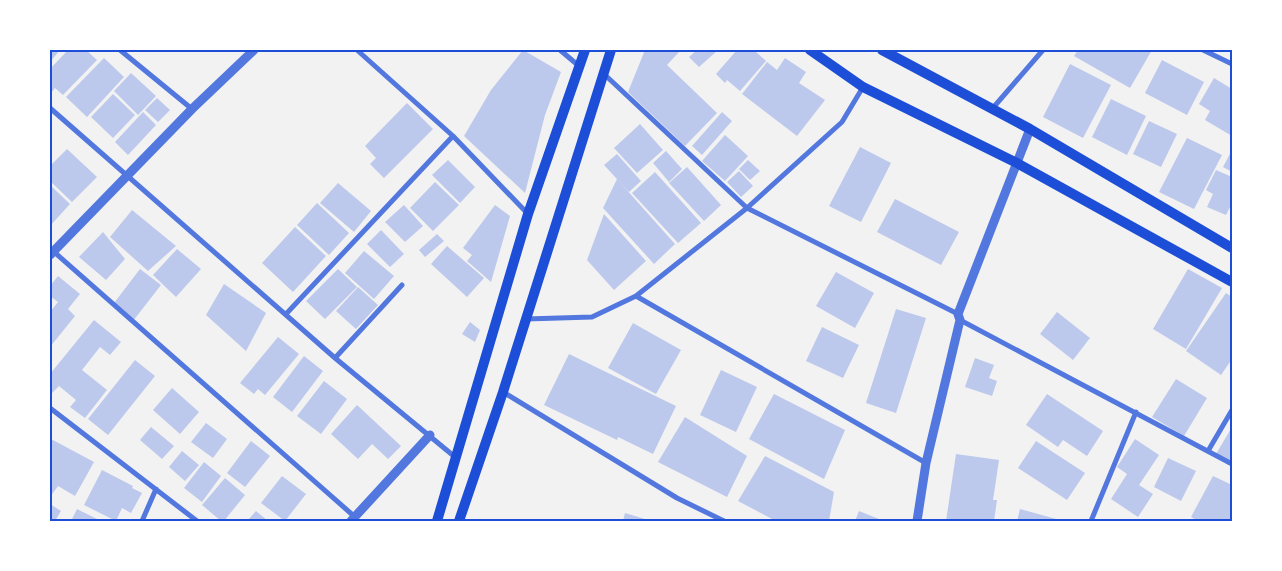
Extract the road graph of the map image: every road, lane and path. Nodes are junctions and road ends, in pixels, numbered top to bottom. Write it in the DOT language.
graph roads {
  1 [pos="120,50"];
  2 [pos="254,50"];
  3 [pos="357,50"];
  4 [pos="560,50"];
  5 [pos="585,50"];
  6 [pos="611,50"];
  7 [pos="810,50"];
  8 [pos="882,50"];
  9 [pos="1043,50"];
  10 [pos="1203,50"];
  11 [pos="1232,64"];
  12 [pos="580,67"];
  13 [pos="602,73"];
  14 [pos="863,87"];
  15 [pos="50,108"];
  16 [pos="192,109"];
  17 [pos="992,109"];
  18 [pos="1030,129"];
  19 [pos="453,136"];
  20 [pos="1017,163"];
  21 [pos="128,176"];
  22 [pos="747,208"];
  23 [pos="528,214"];
  24 [pos="1232,248"];
  25 [pos="52,253"];
  26 [pos="1232,282"];
  27 [pos="402,285"];
  28 [pos="636,296"];
  29 [pos="286,314"];
  30 [pos="959,317"];
  31 [pos="526,319"];
  32 [pos="335,358"];
  33 [pos="503,392"];
  34 [pos="51,410"];
  35 [pos="1232,410"];
  36 [pos="1136,412"];
  37 [pos="430,436"];
  38 [pos="1208,451"];
  39 [pos="455,457"];
  40 [pos="926,462"];
  41 [pos="1232,464"];
  42 [pos="156,489"];
  43 [pos="353,519"];
  44 [pos="142,521"];
  45 [pos="196,521"];
  46 [pos="437,521"];
  47 [pos="459,521"];
  48 [pos="724,521"];
  49 [pos="917,521"];
  50 [pos="1091,521"];
  1 -- 16 [label="street"];
  2 -- 16 [label="street"];
  3 -- 19 [label="street"];
  4 -- 12 [label="street"];
  5 -- 12 [label="main road"];
  6 -- 13 [label="main road"];
  7 -- 14 [label="main road"];
  8 -- 17 [label="main road"];
  9 -- 17 [label="street"];
  10 -- 11 [label="street"];
  12 -- 23 [label="main road"];
  13 -- 22 [label="street"];
  13 -- 31 [label="main road"];
  14 -- 20 [label="main road"];
  14 -- 22 [label="street"];
  15 -- 21 [label="street"];
  16 -- 21 [label="street"];
  17 -- 18 [label="main road"];
  18 -- 20 [label="street"];
  18 -- 24 [label="main road"];
  19 -- 23 [label="street"];
  19 -- 29 [label="street"];
  20 -- 26 [label="main road"];
  20 -- 30 [label="street"];
  21 -- 25 [label="street"];
  21 -- 29 [label="street"];
  22 -- 28 [label="street"];
  22 -- 30 [label="street"];
  23 -- 39 [label="main road"];
  25 -- 43 [label="street"];
  27 -- 32 [label="street"];
  28 -- 31 [label="street"];
  28 -- 40 [label="street"];
  29 -- 32 [label="street"];
  30 -- 36 [label="street"];
  30 -- 40 [label="street"];
  31 -- 33 [label="main road"];
  32 -- 37 [label="street"];
  33 -- 47 [label="main road"];
  33 -- 48 [label="street"];
  34 -- 42 [label="street"];
  35 -- 38 [label="street"];
  36 -- 38 [label="street"];
  36 -- 50 [label="street"];
  37 -- 39 [label="street"];
  37 -- 43 [label="street"];
  38 -- 41 [label="street"];
  39 -- 46 [label="main road"];
  40 -- 49 [label="street"];
  42 -- 44 [label="street"];
  42 -- 45 [label="street"];
}
